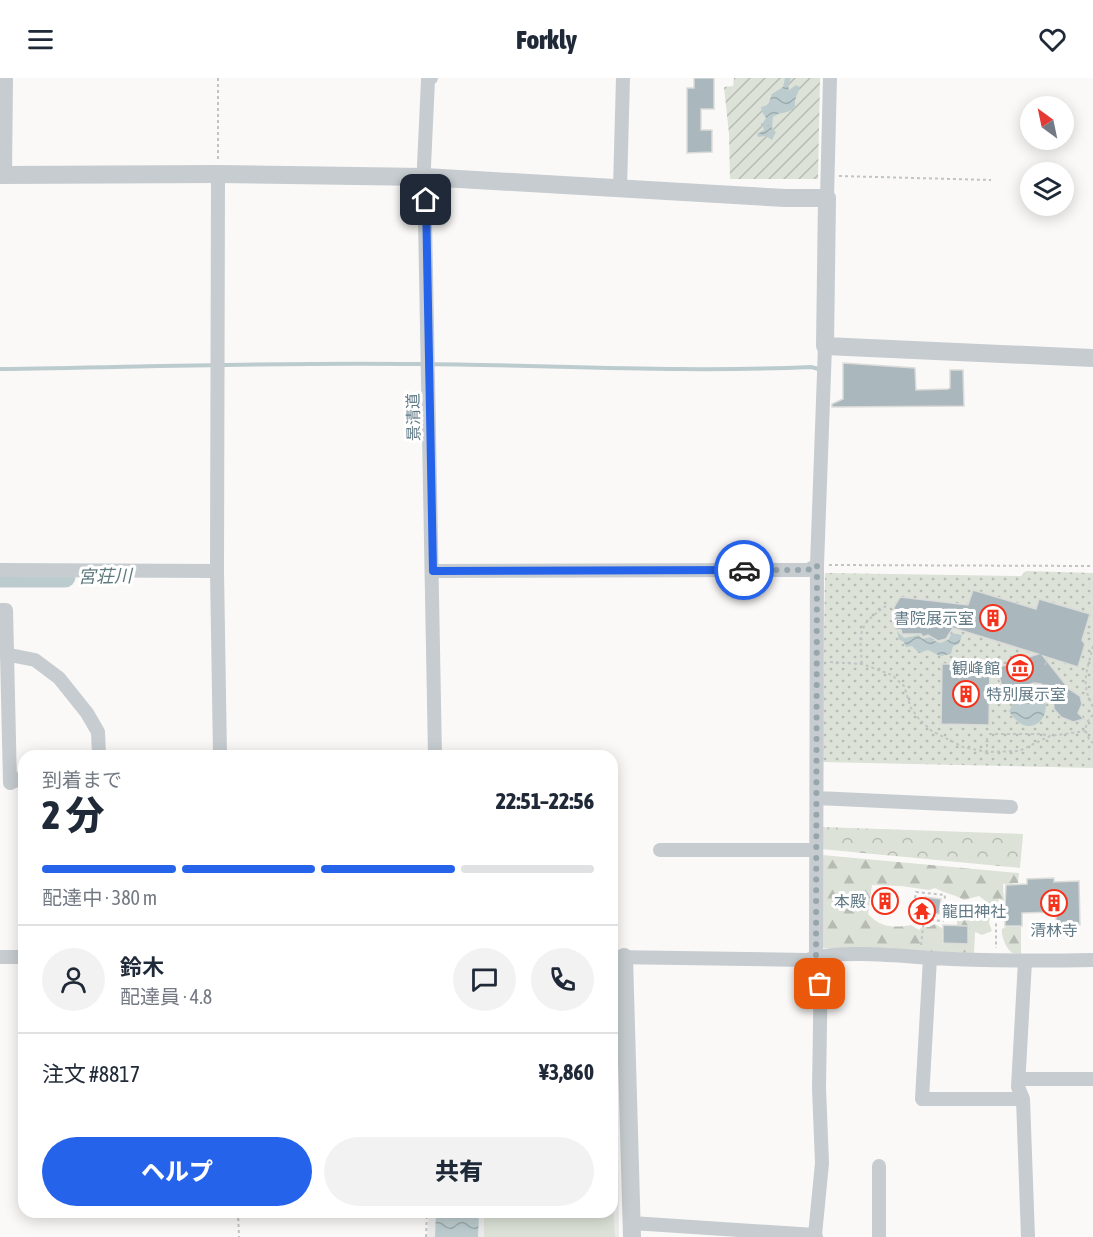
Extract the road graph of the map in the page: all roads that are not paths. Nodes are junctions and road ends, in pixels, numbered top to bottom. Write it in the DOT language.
graph roads {
  1 [pos="6,78"];
  2 [pos="431,78"];
  3 [pos="623,78"];
  4 [pos="830,78"];
  5 [pos="218,174"];
  6 [pos="3,175"];
  7 [pos="425,177"];
  8 [pos="620,188"];
  9 [pos="827,198"];
  10 [pos="825,346"];
  11 [pos="1093,358"];
  12 [pos="817,565"];
  13 [pos="0,570"];
  14 [pos="217,571"];
  15 [pos="433,571"];
  16 [pos="0,610"];
  17 [pos="5,654"];
  18 [pos="4,715"];
  19 [pos="99,750"];
  20 [pos="220,750"];
  21 [pos="435,750"];
  22 [pos="18,780"];
  23 [pos="817,798"];
  24 [pos="1011,807"];
  25 [pos="660,850"];
  26 [pos="815,850"];
  27 [pos="816,956"];
  28 [pos="0,957"];
  29 [pos="18,957"];
  30 [pos="618,957"];
  31 [pos="925,957"];
  32 [pos="1093,960"];
  33 [pos="1025,961"];
  34 [pos="1019,1078"];
  35 [pos="1093,1079"];
  36 [pos="1023,1099"];
  37 [pos="879,1166"];
  38 [pos="632,1230"];
  39 [pos="815,1236"];
  40 [pos="879,1237"];
  41 [pos="1028,1237"];
  1 -- 6 [label="street"];
  2 -- 7 [label="street, 景清道"];
  3 -- 8 [label="street"];
  4 -- 9 [label="street"];
  5 -- 6 [label="street"];
  5 -- 7 [label="street"];
  5 -- 14 [label="street"];
  7 -- 8 [label="street"];
  7 -- 15 [label="street, 景清道"];
  8 -- 9 [label="street"];
  9 -- 10 [label="street"];
  10 -- 11 [label="street"];
  10 -- 12 [label="street"];
  12 -- 15 [label="street"];
  12 -- 23 [label="street"];
  13 -- 14 [label="street"];
  14 -- 20 [label="street"];
  15 -- 21 [label="street, 景清道"];
  16 -- 17 [label="street"];
  17 -- 18 [label="street"];
  17 -- 19 [label="street"];
  18 -- 22 [label="street"];
  23 -- 24 [label="street"];
  23 -- 26 [label="street"];
  25 -- 26 [label="street"];
  26 -- 27 [label="street"];
  27 -- 30 [label="street"];
  27 -- 31 [label="street"];
  27 -- 39 [label="street"];
  28 -- 29 [label="street"];
  30 -- 38 [label="street"];
  31 -- 33 [label="street"];
  31 -- 36 [label="street"];
  32 -- 33 [label="street"];
  33 -- 34 [label="street"];
  34 -- 35 [label="street"];
  34 -- 36 [label="street"];
  36 -- 41 [label="street"];
  37 -- 40 [label="street"];
  38 -- 39 [label="street"];
}
